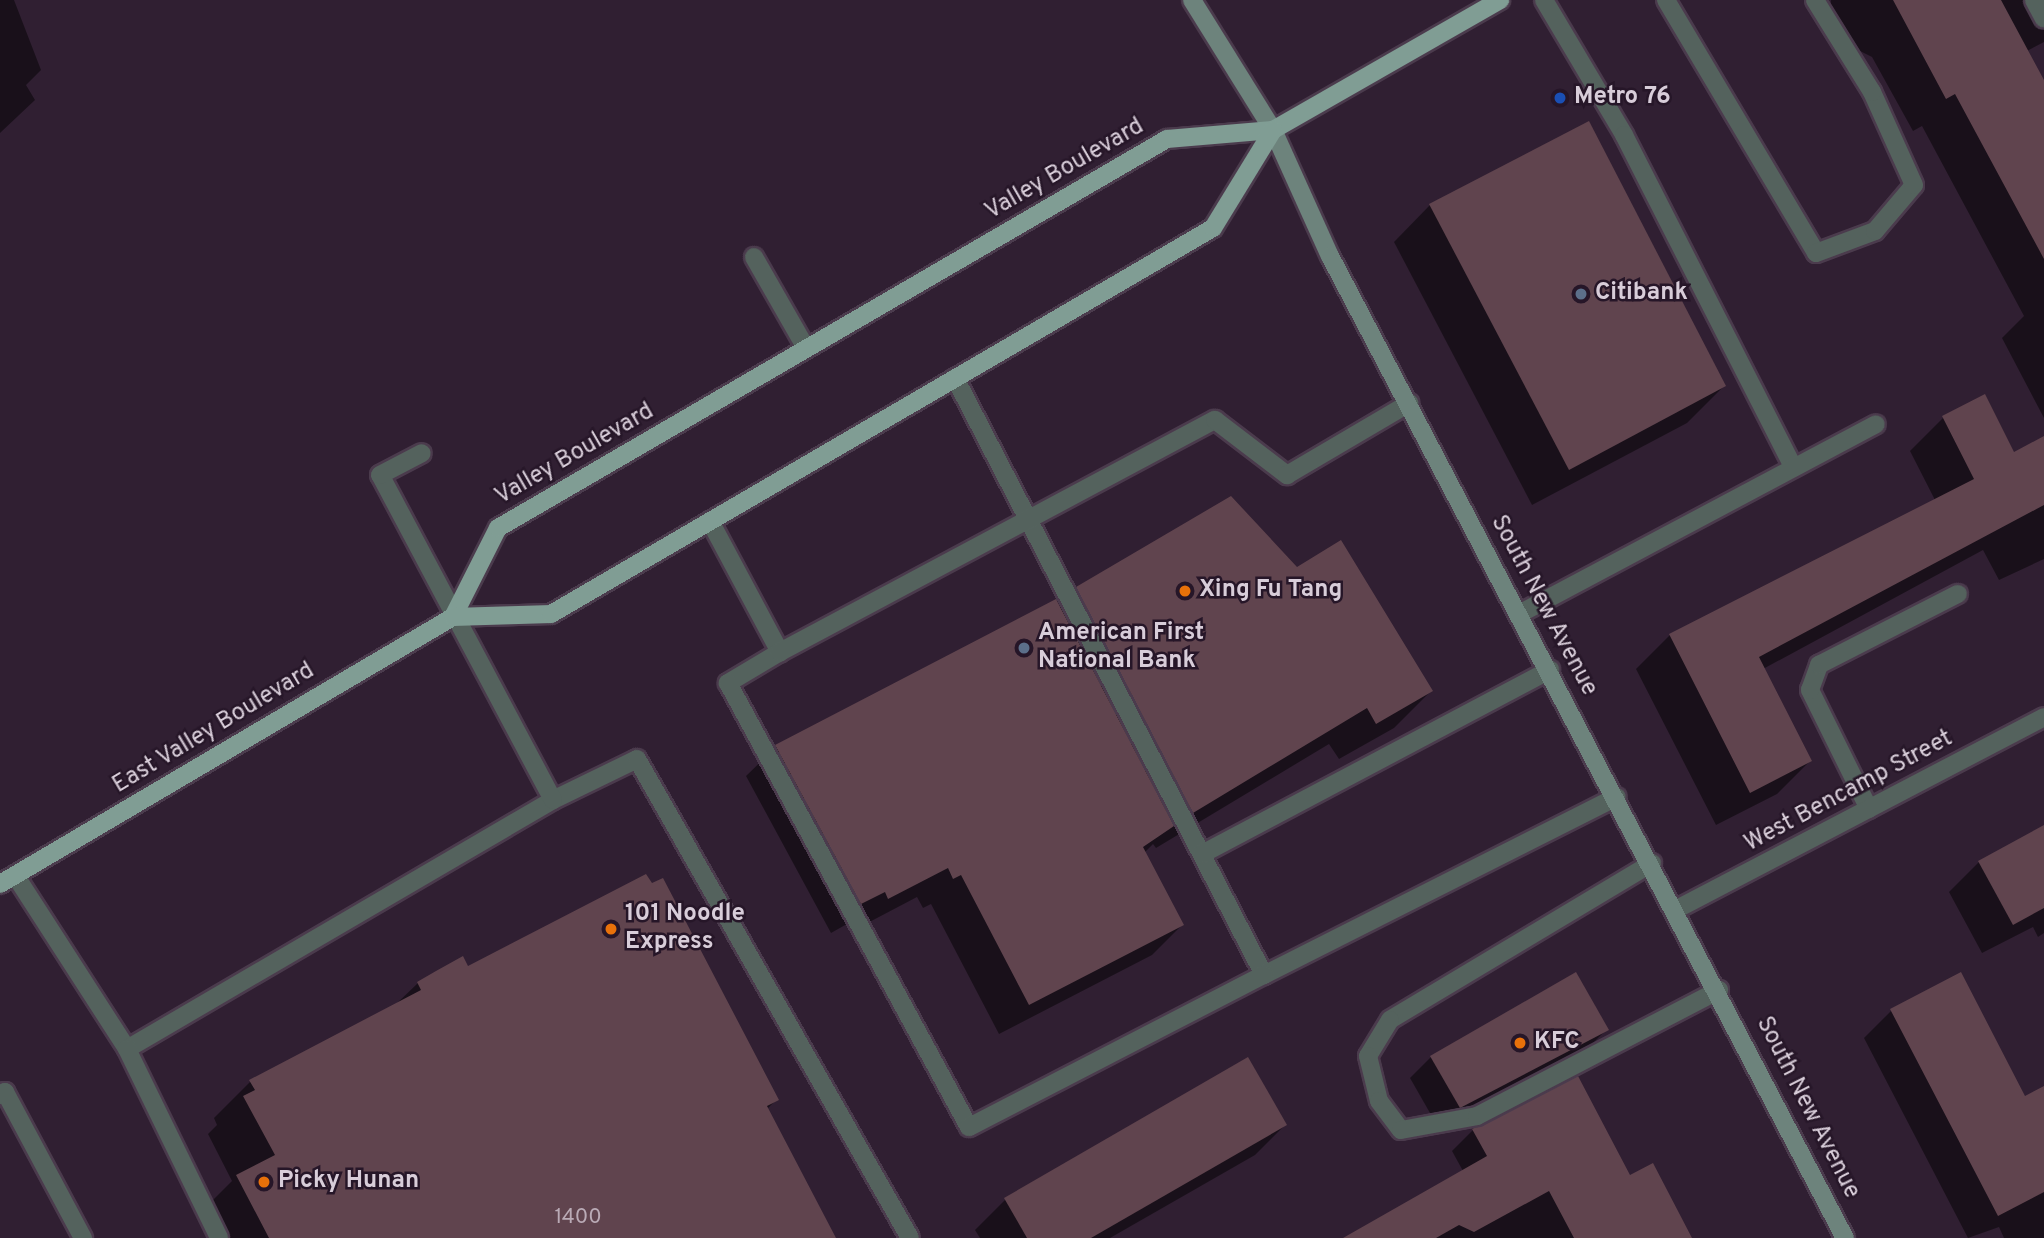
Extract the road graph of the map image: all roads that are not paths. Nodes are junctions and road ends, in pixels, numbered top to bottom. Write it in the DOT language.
graph roads {
  1 [pos="1192,0"];
  2 [pos="1500,0"];
  3 [pos="1544,0"];
  4 [pos="1666,0"];
  5 [pos="1815,0"];
  6 [pos="2034,0"];
  7 [pos="2044,19"];
  8 [pos="1273,130"];
  9 [pos="754,257"];
  10 [pos="806,348"];
  11 [pos="955,378"];
  12 [pos="1409,403"];
  13 [pos="1876,424"];
  14 [pos="422,453"];
  15 [pos="1793,466"];
  16 [pos="1027,519"];
  17 [pos="710,521"];
  18 [pos="1958,594"];
  19 [pos="1519,614"];
  20 [pos="453,617"];
  21 [pos="780,652"];
  22 [pos="1550,670"];
  23 [pos="2044,718"];
  24 [pos="1617,797"];
  25 [pos="553,800"];
  26 [pos="1869,809"];
  27 [pos="1202,854"];
  28 [pos="1652,863"];
  29 [pos="7,880"];
  30 [pos="1677,909"];
  31 [pos="1264,975"];
  32 [pos="1719,990"];
  33 [pos="127,1049"];
  34 [pos="0,1095"];
  35 [pos="83,1238"];
  36 [pos="219,1238"];
  37 [pos="910,1238"];
  38 [pos="1845,1238"];
  1 -- 8 [label="main road, South New Avenue"];
  2 -- 8 [label="main road"];
  3 -- 15 [label="street"];
  4 -- 5 [label="street"];
  6 -- 7 [label="street"];
  8 -- 10 [label="main road, Valley Boulevard"];
  8 -- 11 [label="main road"];
  8 -- 12 [label="main road, South New Avenue"];
  9 -- 10 [label="street"];
  10 -- 20 [label="main road, Valley Boulevard"];
  11 -- 16 [label="street"];
  11 -- 17 [label="main road"];
  12 -- 16 [label="street"];
  12 -- 19 [label="main road, South New Avenue"];
  13 -- 15 [label="street"];
  14 -- 20 [label="street"];
  15 -- 19 [label="street"];
  16 -- 21 [label="street"];
  16 -- 27 [label="street"];
  17 -- 20 [label="main road"];
  17 -- 21 [label="street"];
  18 -- 26 [label="street"];
  19 -- 22 [label="main road, South New Avenue"];
  20 -- 25 [label="street"];
  20 -- 29 [label="main road, East Valley Boulevard"];
  21 -- 31 [label="street"];
  22 -- 24 [label="main road, South New Avenue"];
  22 -- 27 [label="street"];
  23 -- 26 [label="street, West Bencamp Street"];
  24 -- 28 [label="main road, South New Avenue"];
  24 -- 31 [label="street"];
  25 -- 33 [label="street"];
  25 -- 37 [label="street"];
  26 -- 30 [label="street, West Bencamp Street"];
  27 -- 31 [label="street"];
  28 -- 30 [label="main road, South New Avenue"];
  28 -- 32 [label="street"];
  29 -- 33 [label="street"];
  30 -- 32 [label="main road, South New Avenue"];
  32 -- 38 [label="main road, South New Avenue"];
  33 -- 36 [label="street"];
  34 -- 35 [label="street"];
}
